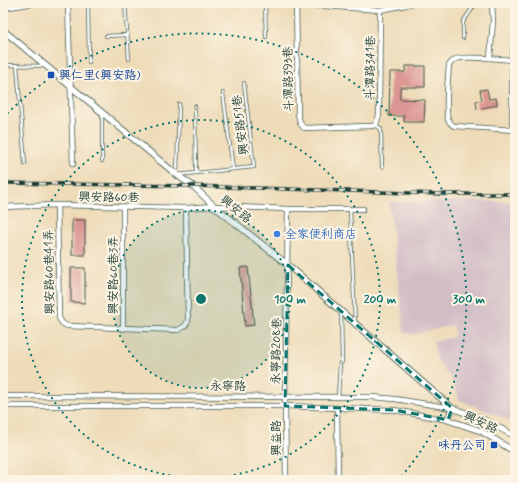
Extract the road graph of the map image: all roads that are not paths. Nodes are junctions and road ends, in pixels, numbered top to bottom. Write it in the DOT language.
graph roads {
  1 [pos="35,3"];
  2 [pos="68,3"];
  3 [pos="88,3"];
  4 [pos="125,3"];
  5 [pos="265,3"];
  6 [pos="282,3"];
  7 [pos="360,3"];
  8 [pos="412,3"];
  9 [pos="476,3"];
  10 [pos="492,3"];
  11 [pos="296,4"];
  12 [pos="3,8"];
  13 [pos="360,9"];
  14 [pos="380,10"];
  15 [pos="3,30"];
  16 [pos="127,35"];
  17 [pos="106,36"];
  18 [pos="515,36"];
  19 [pos="266,37"];
  20 [pos="463,38"];
  21 [pos="129,58"];
  22 [pos="490,58"];
  23 [pos="512,60"];
  24 [pos="89,62"];
  25 [pos="3,65"];
  26 [pos="17,66"];
  27 [pos="45,66"];
  28 [pos="244,83"];
  29 [pos="71,87"];
  30 [pos="223,93"];
  31 [pos="179,104"];
  32 [pos="195,106"];
  33 [pos="102,114"];
  34 [pos="376,125"];
  35 [pos="514,130"];
  36 [pos="102,160"];
  37 [pos="25,164"];
  38 [pos="73,164"];
  39 [pos="382,167"];
  40 [pos="233,169"];
  41 [pos="196,173"];
  42 [pos="177,175"];
  43 [pos="58,205"];
  44 [pos="214,206"];
  45 [pos="3,207"];
  46 [pos="123,207"];
  47 [pos="186,208"];
  48 [pos="288,209"];
  49 [pos="350,209"];
  50 [pos="363,209"];
  51 [pos="288,265"];
  52 [pos="341,312"];
  53 [pos="356,323"];
  54 [pos="123,329"];
  55 [pos="3,396"];
  56 [pos="285,396"];
  57 [pos="338,398"];
  58 [pos="3,406"];
  59 [pos="285,406"];
  60 [pos="337,408"];
  61 [pos="452,408"];
  62 [pos="448,420"];
  63 [pos="515,436"];
  64 [pos="515,452"];
  65 [pos="286,480"];
  66 [pos="338,480"];
  1 -- 12 [label="street"];
  2 -- 29 [label="street"];
  3 -- 24 [label="lane"];
  4 -- 16 [label="lane"];
  5 -- 19 [label="lane"];
  6 -- 11 [label="street"];
  7 -- 13 [label="lane"];
  8 -- 14 [label="street"];
  9 -- 20 [label="lane"];
  10 -- 22 [label="street"];
  11 -- 13 [label="street"];
  11 -- 34 [label="street, 斗潭路393巷"];
  13 -- 14 [label="street"];
  14 -- 34 [label="street, 斗潭路341巷"];
  15 -- 27 [label="street, 興安路"];
  16 -- 17 [label="lane"];
  16 -- 21 [label="lane"];
  18 -- 23 [label="street"];
  22 -- 23 [label="street"];
  22 -- 35 [label="street"];
  23 -- 35 [label="street"];
  25 -- 26 [label="lane"];
  26 -- 27 [label="lane"];
  26 -- 37 [label="lane"];
  27 -- 29 [label="street, 興安路"];
  28 -- 40 [label="lane, 興安路51巷"];
  29 -- 33 [label="street, 興安路"];
  29 -- 38 [label="street"];
  30 -- 40 [label="lane, 興安路51巷"];
  31 -- 42 [label="lane"];
  32 -- 41 [label="lane"];
  33 -- 36 [label="lane"];
  33 -- 42 [label="street, 興安路"];
  34 -- 39 [label="lane"];
  40 -- 41 [label="lane, 興安路51巷"];
  41 -- 42 [label="lane, 興安路51巷"];
  42 -- 44 [label="street, 興安路"];
  43 -- 45 [label="street, 興安路60巷"];
  43 -- 46 [label="street, 興安路60巷"];
  43 -- 54 [label="street, 興安路60巷41弄"];
  44 -- 47 [label="street, 興安路60巷"];
  44 -- 48 [label="street, 興安路60巷"];
  44 -- 51 [label="street, 興安路"];
  46 -- 47 [label="street, 興安路60巷"];
  46 -- 54 [label="street, 興安路60巷3弄"];
  47 -- 54 [label="street, 興安路60巷3弄"];
  48 -- 49 [label="street, 興安路60巷"];
  48 -- 51 [label="street, 永寧路208巷"];
  49 -- 50 [label="street, 興安路60巷"];
  49 -- 53 [label="lane"];
  51 -- 52 [label="street, 興安路"];
  51 -- 56 [label="street, 永寧路208巷"];
  52 -- 53 [label="street, 興安路"];
  52 -- 57 [label="lane"];
  53 -- 61 [label="street, 興安路"];
  55 -- 56 [label="street, 永寧路"];
  56 -- 57 [label="street, 永寧路"];
  56 -- 59 [label="street, 興益路"];
  57 -- 61 [label="street, 永寧路"];
  58 -- 59 [label="street, 永寧路"];
  59 -- 60 [label="street, 永寧路"];
  59 -- 65 [label="street, 興益路"];
  60 -- 62 [label="street, 永寧路"];
  60 -- 66 [label="street"];
  61 -- 62 [label="street, 興安路"];
  61 -- 63 [label="street, 興安路"];
  62 -- 64 [label="street, 興安路"];
}
